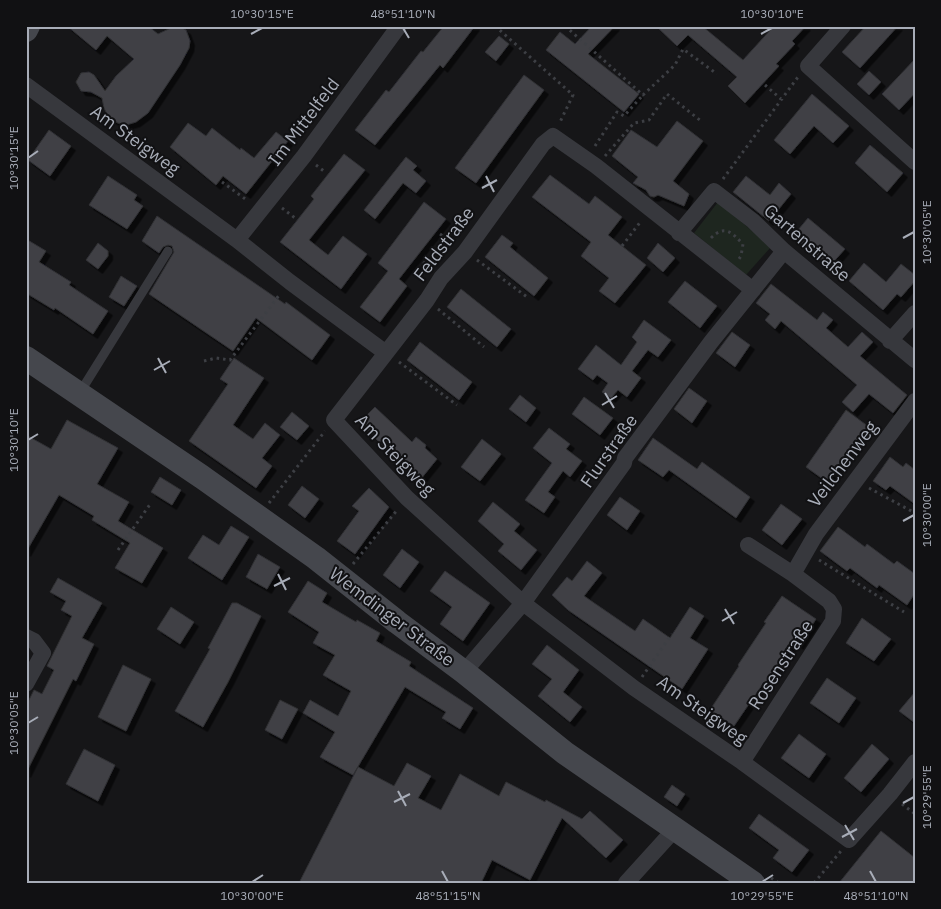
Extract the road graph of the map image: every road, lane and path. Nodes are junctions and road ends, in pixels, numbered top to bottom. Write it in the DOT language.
graph roads {
  1 [pos="28,26"];
  2 [pos="400,26"];
  3 [pos="495,26"];
  4 [pos="565,26"];
  5 [pos="843,26"];
  6 [pos="26,30"];
  7 [pos="808,66"];
  8 [pos="717,74"];
  9 [pos="26,85"];
  10 [pos="765,85"];
  11 [pos="643,95"];
  12 [pos="781,99"];
  13 [pos="701,121"];
  14 [pos="553,136"];
  15 [pos="915,162"];
  16 [pos="591,163"];
  17 [pos="222,182"];
  18 [pos="714,191"];
  19 [pos="650,208"];
  20 [pos="261,210"];
  21 [pos="679,233"];
  22 [pos="237,240"];
  23 [pos="622,246"];
  24 [pos="701,249"];
  25 [pos="168,251"];
  26 [pos="784,251"];
  27 [pos="465,252"];
  28 [pos="728,270"];
  29 [pos="290,282"];
  30 [pos="753,290"];
  31 [pos="527,297"];
  32 [pos="427,300"];
  33 [pos="915,313"];
  34 [pos="890,341"];
  35 [pos="484,347"];
  36 [pos="386,353"];
  37 [pos="26,358"];
  38 [pos="204,360"];
  39 [pos="915,360"];
  40 [pos="79,394"];
  41 [pos="915,401"];
  42 [pos="457,405"];
  43 [pos="334,420"];
  44 [pos="855,481"];
  45 [pos="407,498"];
  46 [pos="152,503"];
  47 [pos="915,513"];
  48 [pos="259,518"];
  49 [pos="748,545"];
  50 [pos="118,550"];
  51 [pos="805,552"];
  52 [pos="792,574"];
  53 [pos="342,578"];
  54 [pos="523,603"];
  55 [pos="904,612"];
  56 [pos="672,634"];
  57 [pos="26,637"];
  58 [pos="464,672"];
  59 [pos="26,684"];
  60 [pos="634,688"];
  61 [pos="742,762"];
  62 [pos="915,762"];
  63 [pos="675,829"];
  64 [pos="849,840"];
  65 [pos="626,883"];
  66 [pos="753,883"];
  67 [pos="814,883"];
  1 -- 6 [label="main road"];
  2 -- 20 [label="street, Im Mittelfeld"];
  3 -- 14 [label="path"];
  4 -- 11 [label="path"];
  5 -- 7 [label="street"];
  7 -- 12 [label="path"];
  7 -- 15 [label="street"];
  8 -- 11 [label="path"];
  9 -- 22 [label="street, Am Steigweg"];
  10 -- 12 [label="path"];
  11 -- 16 [label="path"];
  12 -- 18 [label="path"];
  13 -- 16 [label="path"];
  14 -- 16 [label="street"];
  14 -- 27 [label="street, Feldstraße"];
  16 -- 19 [label="street"];
  17 -- 20 [label="path"];
  18 -- 21 [label="street"];
  18 -- 26 [label="street, Gartenstraße"];
  19 -- 21 [label="street"];
  19 -- 23 [label="path"];
  20 -- 22 [label="street, Im Mittelfeld"];
  21 -- 24 [label="street"];
  22 -- 29 [label="street, Am Steigweg"];
  24 -- 28 [label="street"];
  24 -- 28 [label="path"];
  25 -- 40 [label="lane"];
  26 -- 30 [label="street, Flurstraße"];
  26 -- 34 [label="street, Gartenstraße"];
  27 -- 31 [label="path"];
  27 -- 32 [label="street, Feldstraße"];
  28 -- 30 [label="street"];
  29 -- 36 [label="street, Am Steigweg"];
  29 -- 38 [label="path"];
  30 -- 54 [label="street, Flurstraße"];
  32 -- 35 [label="path"];
  32 -- 36 [label="street, Feldstraße"];
  33 -- 34 [label="street"];
  34 -- 39 [label="street, Gartenstraße"];
  36 -- 42 [label="path"];
  36 -- 43 [label="street, Am Steigweg"];
  37 -- 40 [label="main road, Wemdinger Straße"];
  40 -- 48 [label="main road, Wemdinger Straße"];
  41 -- 44 [label="street, Veilchenweg"];
  43 -- 45 [label="street, Am Steigweg"];
  43 -- 48 [label="path"];
  44 -- 47 [label="path"];
  44 -- 51 [label="street, Veilchenweg"];
  45 -- 53 [label="path"];
  45 -- 54 [label="street, Am Steigweg"];
  46 -- 50 [label="path"];
  48 -- 53 [label="main road, Wemdinger Straße"];
  49 -- 52 [label="street, Rosenstraße"];
  51 -- 52 [label="street"];
  51 -- 55 [label="path"];
  52 -- 61 [label="street, Rosenstraße"];
  53 -- 58 [label="main road, Wemdinger Straße"];
  54 -- 58 [label="street, Flurstraße"];
  54 -- 60 [label="street, Am Steigweg"];
  56 -- 60 [label="path"];
  57 -- 59 [label="street"];
  58 -- 63 [label="main road, Wemdinger Straße"];
  60 -- 61 [label="street, Am Steigweg"];
  61 -- 64 [label="street, Am Steigweg"];
  62 -- 64 [label="street"];
  63 -- 65 [label="street"];
  63 -- 66 [label="main road, Wemdinger Straße"];
  64 -- 67 [label="path"];
}
